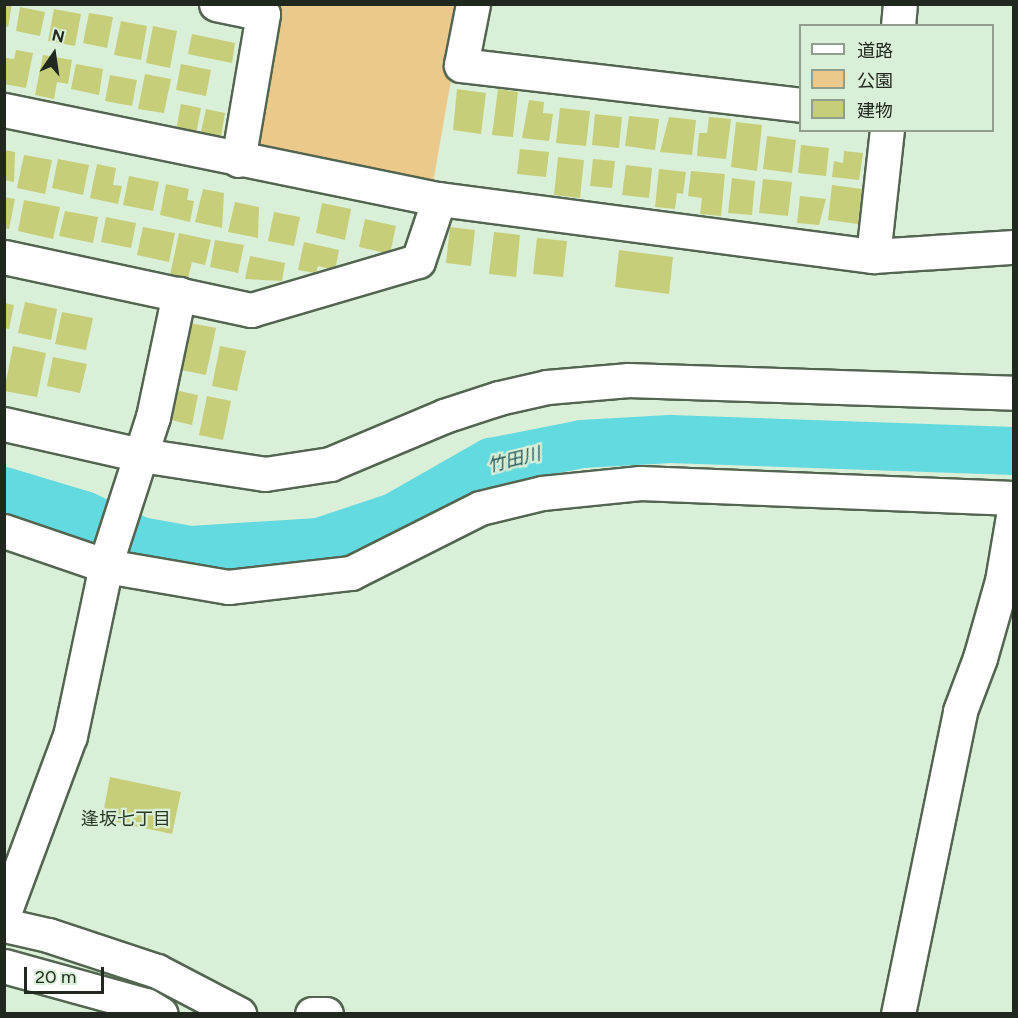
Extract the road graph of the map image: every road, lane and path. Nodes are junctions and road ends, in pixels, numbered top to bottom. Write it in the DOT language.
graph roads {
  1 [pos="216,4"];
  2 [pos="473,4"];
  3 [pos="900,4"];
  4 [pos="898,24"];
  5 [pos="799,105"];
  6 [pos="4,110"];
  7 [pos="887,132"];
  8 [pos="238,160"];
  9 [pos="438,199"];
  10 [pos="1014,247"];
  11 [pos="873,256"];
  12 [pos="4,257"];
  13 [pos="179,294"];
  14 [pos="1014,393"];
  15 [pos="4,424"];
  16 [pos="141,455"];
  17 [pos="1014,498"];
  18 [pos="1014,510"];
  19 [pos="4,531"];
  20 [pos="107,561"];
  21 [pos="4,914"];
  22 [pos="4,926"];
  23 [pos="4,966"];
  24 [pos="161,1014"];
  25 [pos="239,1014"];
  26 [pos="312,1014"];
  27 [pos="326,1014"];
  28 [pos="898,1014"];
  1 -- 8 [label="street"];
  2 -- 5 [label="street"];
  3 -- 4 [label="street"];
  6 -- 8 [label="street"];
  7 -- 11 [label="street"];
  8 -- 9 [label="street"];
  9 -- 11 [label="street"];
  9 -- 13 [label="street"];
  10 -- 11 [label="street"];
  12 -- 13 [label="street"];
  13 -- 16 [label="street"];
  14 -- 16 [label="street"];
  15 -- 16 [label="street"];
  16 -- 20 [label="street"];
  17 -- 20 [label="street"];
  18 -- 28 [label="street"];
  19 -- 20 [label="street"];
  20 -- 21 [label="street"];
  22 -- 25 [label="street"];
  23 -- 24 [label="street"];
  26 -- 27 [label="street"];
}
